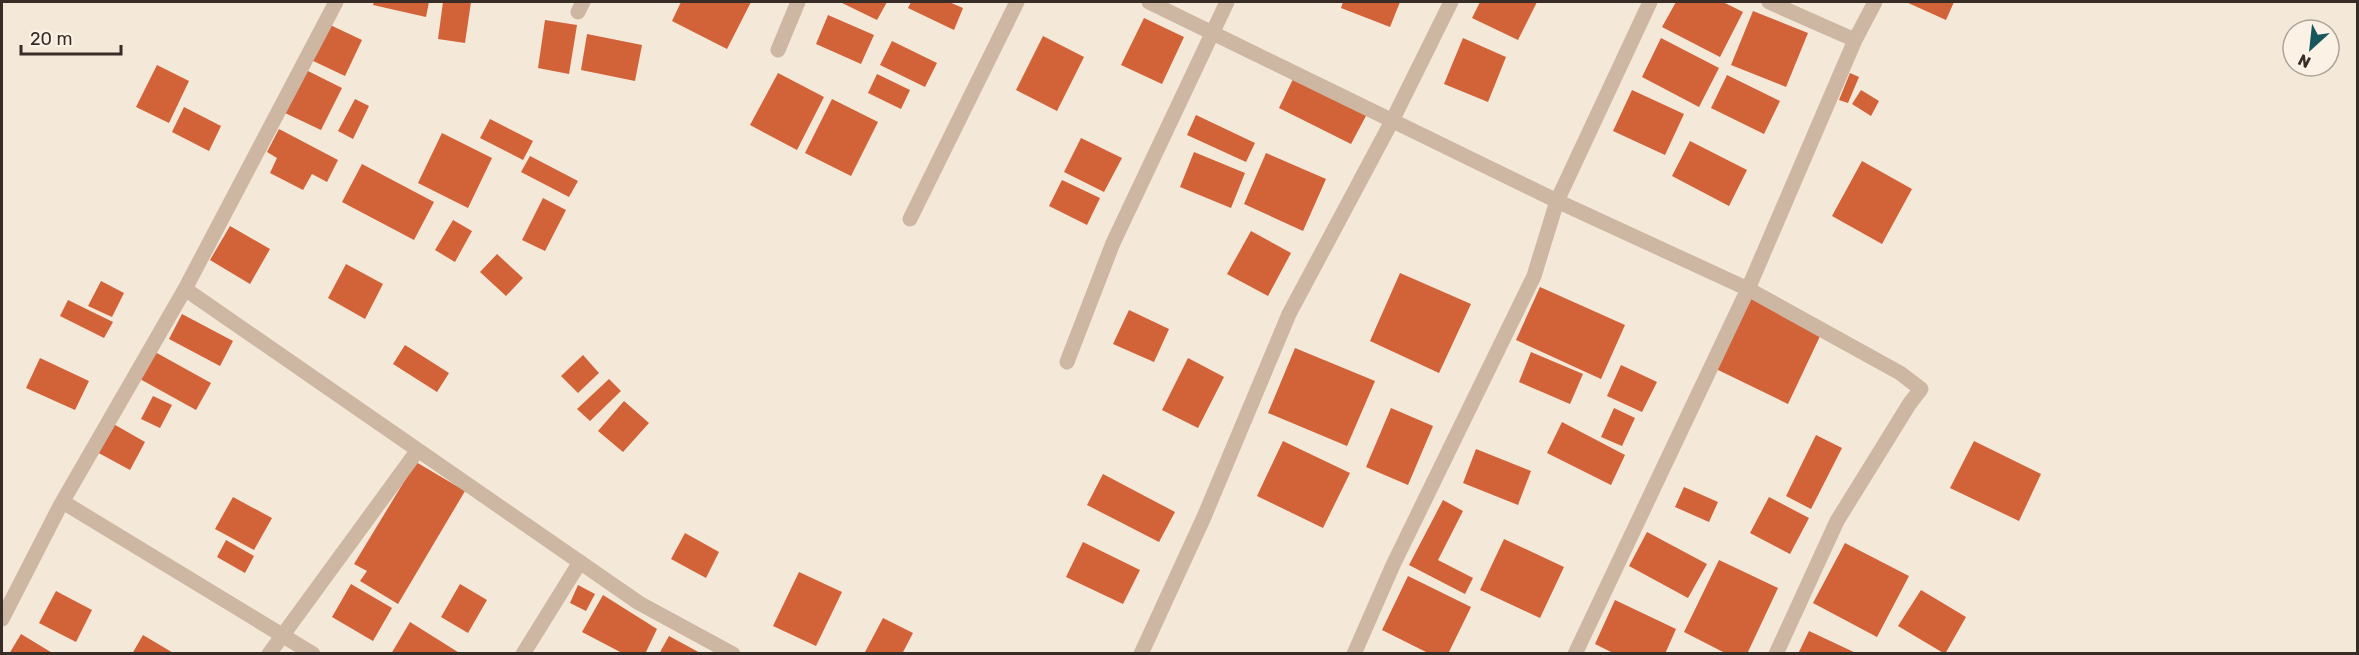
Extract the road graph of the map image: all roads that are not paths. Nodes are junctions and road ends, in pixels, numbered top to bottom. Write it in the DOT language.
graph roads {
  1 [pos="336,2"];
  2 [pos="798,2"];
  3 [pos="1017,2"];
  4 [pos="1149,2"];
  5 [pos="1227,2"];
  6 [pos="1451,2"];
  7 [pos="1650,2"];
  8 [pos="1769,2"];
  9 [pos="1875,2"];
  10 [pos="1213,32"];
  11 [pos="1855,40"];
  12 [pos="778,50"];
  13 [pos="1392,121"];
  14 [pos="1557,201"];
  15 [pos="910,219"];
  16 [pos="1748,289"];
  17 [pos="185,290"];
  18 [pos="1067,362"];
  19 [pos="418,450"];
  20 [pos="63,502"];
  21 [pos="580,562"];
  22 [pos="2,619"];
  23 [pos="282,635"];
  24 [pos="269,654"];
  25 [pos="313,654"];
  26 [pos="523,654"];
  27 [pos="733,654"];
  28 [pos="1141,654"];
  29 [pos="1354,654"];
  30 [pos="1575,654"];
  31 [pos="1776,654"];
  1 -- 17 [label="street"];
  2 -- 12 [label="street"];
  3 -- 15 [label="street"];
  4 -- 10 [label="street"];
  5 -- 10 [label="street"];
  6 -- 13 [label="street"];
  7 -- 14 [label="street"];
  8 -- 11 [label="street"];
  9 -- 11 [label="street"];
  10 -- 13 [label="street"];
  10 -- 18 [label="street"];
  11 -- 16 [label="street"];
  13 -- 14 [label="street"];
  13 -- 28 [label="street"];
  14 -- 16 [label="street"];
  14 -- 29 [label="street"];
  16 -- 30 [label="street"];
  16 -- 31 [label="street"];
  17 -- 19 [label="street"];
  17 -- 20 [label="street"];
  19 -- 21 [label="street"];
  19 -- 23 [label="street"];
  20 -- 22 [label="street"];
  20 -- 23 [label="street"];
  21 -- 26 [label="street"];
  21 -- 27 [label="street"];
  23 -- 24 [label="street"];
  23 -- 25 [label="street"];
}
